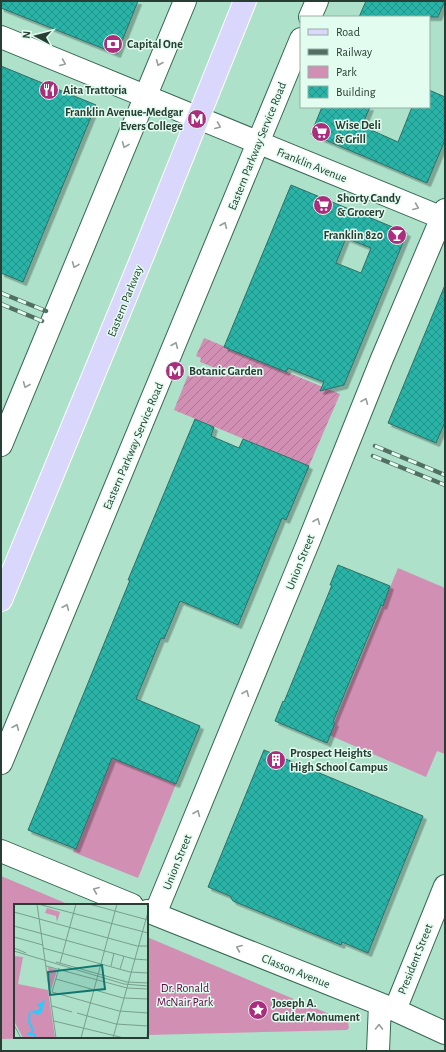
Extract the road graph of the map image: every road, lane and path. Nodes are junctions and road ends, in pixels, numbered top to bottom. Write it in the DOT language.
graph roads {
  1 [pos="184,1"];
  2 [pos="245,1"];
  3 [pos="317,1"];
  4 [pos="310,16"];
  5 [pos="1,38"];
  6 [pos="300,42"];
  7 [pos="145,96"];
  8 [pos="198,118"];
  9 [pos="259,142"];
  10 [pos="444,216"];
  11 [pos="1,445"];
  12 [pos="1,600"];
  13 [pos="1,763"];
  14 [pos="1,851"];
  15 [pos="445,886"];
  16 [pos="130,904"];
  17 [pos="151,913"];
  18 [pos="387,1007"];
  19 [pos="445,1033"];
  20 [pos="378,1051"];
  1 -- 7 [label="street, one-way"];
  2 -- 8 [label="main road, Eastern Parkway"];
  3 -- 4 [label="street"];
  5 -- 7 [label="street, Franklin Avenue, one-way"];
  6 -- 9 [label="street, Eastern Parkway Service Road"];
  7 -- 8 [label="street, Franklin Avenue"];
  7 -- 11 [label="street, one-way"];
  8 -- 9 [label="street, Franklin Avenue, one-way"];
  8 -- 12 [label="main road, Eastern Parkway"];
  9 -- 10 [label="street, Franklin Avenue, one-way"];
  13 -- 9 [label="street, Eastern Parkway Service Road, one-way"];
  17 -- 10 [label="street, Union Street, one-way"];
  16 -- 14 [label="street, one-way"];
  15 -- 18 [label="street, President Street"];
  18 -- 17 [label="street, Classon Avenue, one-way"];
  18 -- 19 [label="street, Classon Avenue"];
  20 -- 18 [label="street, President Street, one-way"];
}
